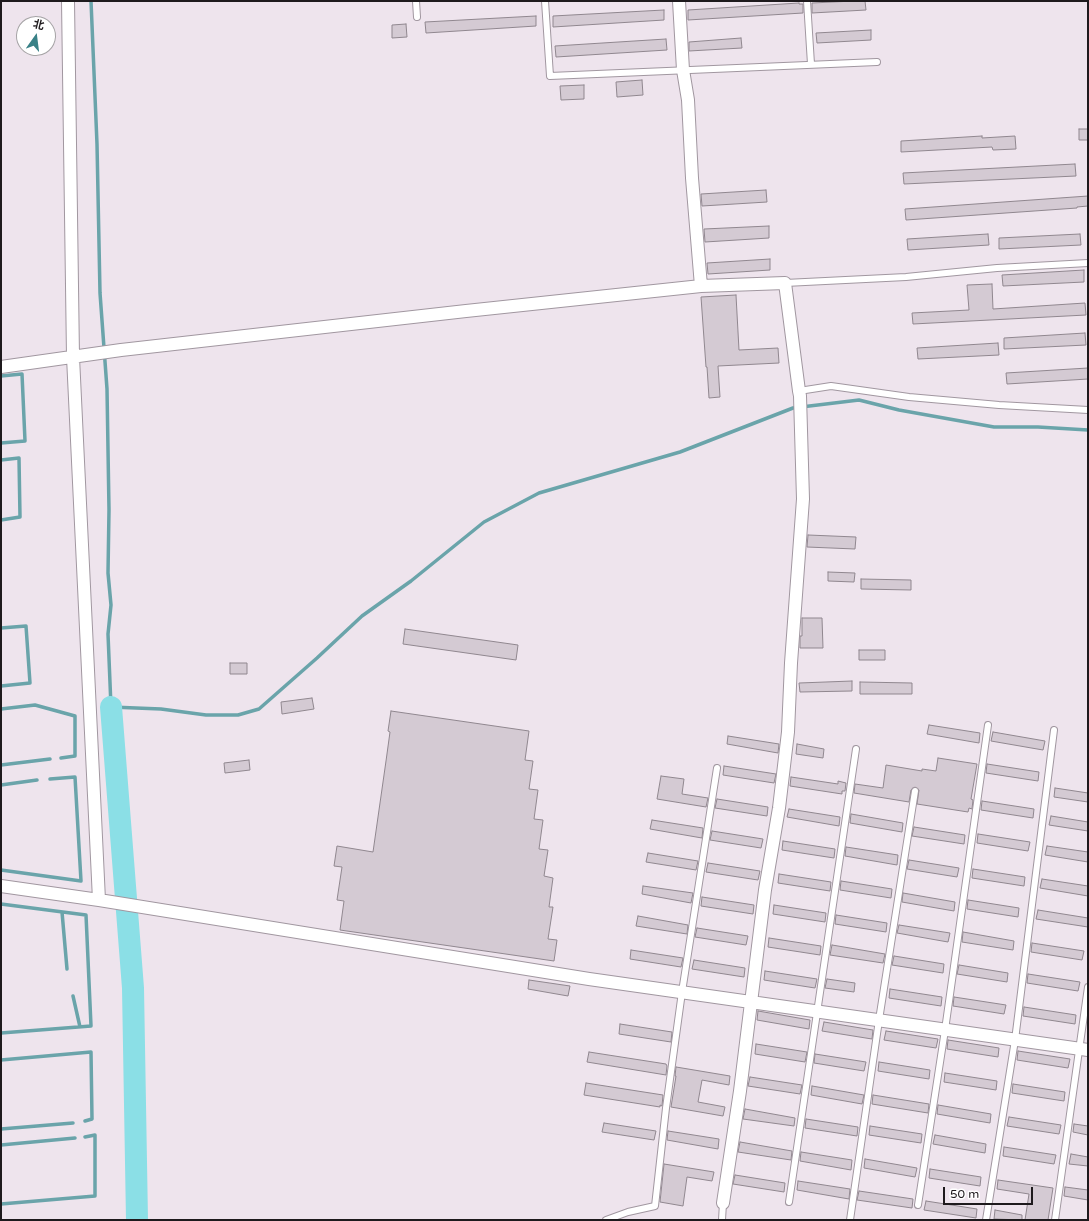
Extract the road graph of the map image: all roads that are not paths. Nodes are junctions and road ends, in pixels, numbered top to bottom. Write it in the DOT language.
graph roads {
  1 [pos="68,1"];
  2 [pos="416,1"];
  3 [pos="545,1"];
  4 [pos="679,1"];
  5 [pos="807,1"];
  6 [pos="417,17"];
  7 [pos="877,62"];
  8 [pos="810,64"];
  9 [pos="683,70"];
  10 [pos="1088,263"];
  11 [pos="785,283"];
  12 [pos="701,286"];
  13 [pos="73,356"];
  14 [pos="1,367"];
  15 [pos="799,393"];
  16 [pos="1088,410"];
  17 [pos="988,725"];
  18 [pos="1054,730"];
  19 [pos="856,749"];
  20 [pos="717,768"];
  21 [pos="915,791"];
  22 [pos="1,886"];
  23 [pos="99,900"];
  24 [pos="1088,987"];
  25 [pos="682,992"];
  26 [pos="752,1002"];
  27 [pos="818,1012"];
  28 [pos="879,1020"];
  29 [pos="944,1030"];
  30 [pos="1015,1040"];
  31 [pos="1083,1049"];
  32 [pos="789,1202"];
  33 [pos="723,1203"];
  34 [pos="918,1205"];
  35 [pos="606,1220"];
  36 [pos="722,1220"];
  37 [pos="850,1220"];
  38 [pos="986,1220"];
  39 [pos="1056,1220"];
  1 -- 13 [label="street"];
  2 -- 6 [label="lane"];
  3 -- 9 [label="lane"];
  4 -- 9 [label="street"];
  5 -- 8 [label="lane"];
  7 -- 8 [label="lane"];
  8 -- 9 [label="lane"];
  9 -- 12 [label="street"];
  10 -- 11 [label="lane"];
  11 -- 12 [label="street"];
  11 -- 15 [label="street"];
  12 -- 13 [label="street"];
  13 -- 14 [label="street"];
  13 -- 23 [label="street"];
  15 -- 16 [label="lane"];
  15 -- 26 [label="street"];
  17 -- 29 [label="lane"];
  18 -- 30 [label="lane"];
  19 -- 27 [label="lane"];
  20 -- 25 [label="lane"];
  21 -- 28 [label="lane"];
  22 -- 23 [label="street"];
  23 -- 25 [label="street"];
  24 -- 31 [label="lane"];
  25 -- 26 [label="street"];
  25 -- 35 [label="lane"];
  26 -- 27 [label="street"];
  26 -- 33 [label="street"];
  27 -- 28 [label="street"];
  27 -- 32 [label="lane"];
  28 -- 29 [label="street"];
  28 -- 37 [label="lane"];
  29 -- 30 [label="street"];
  29 -- 34 [label="lane"];
  30 -- 31 [label="street"];
  30 -- 38 [label="lane"];
  31 -- 39 [label="lane"];
  33 -- 36 [label="lane"];
}
